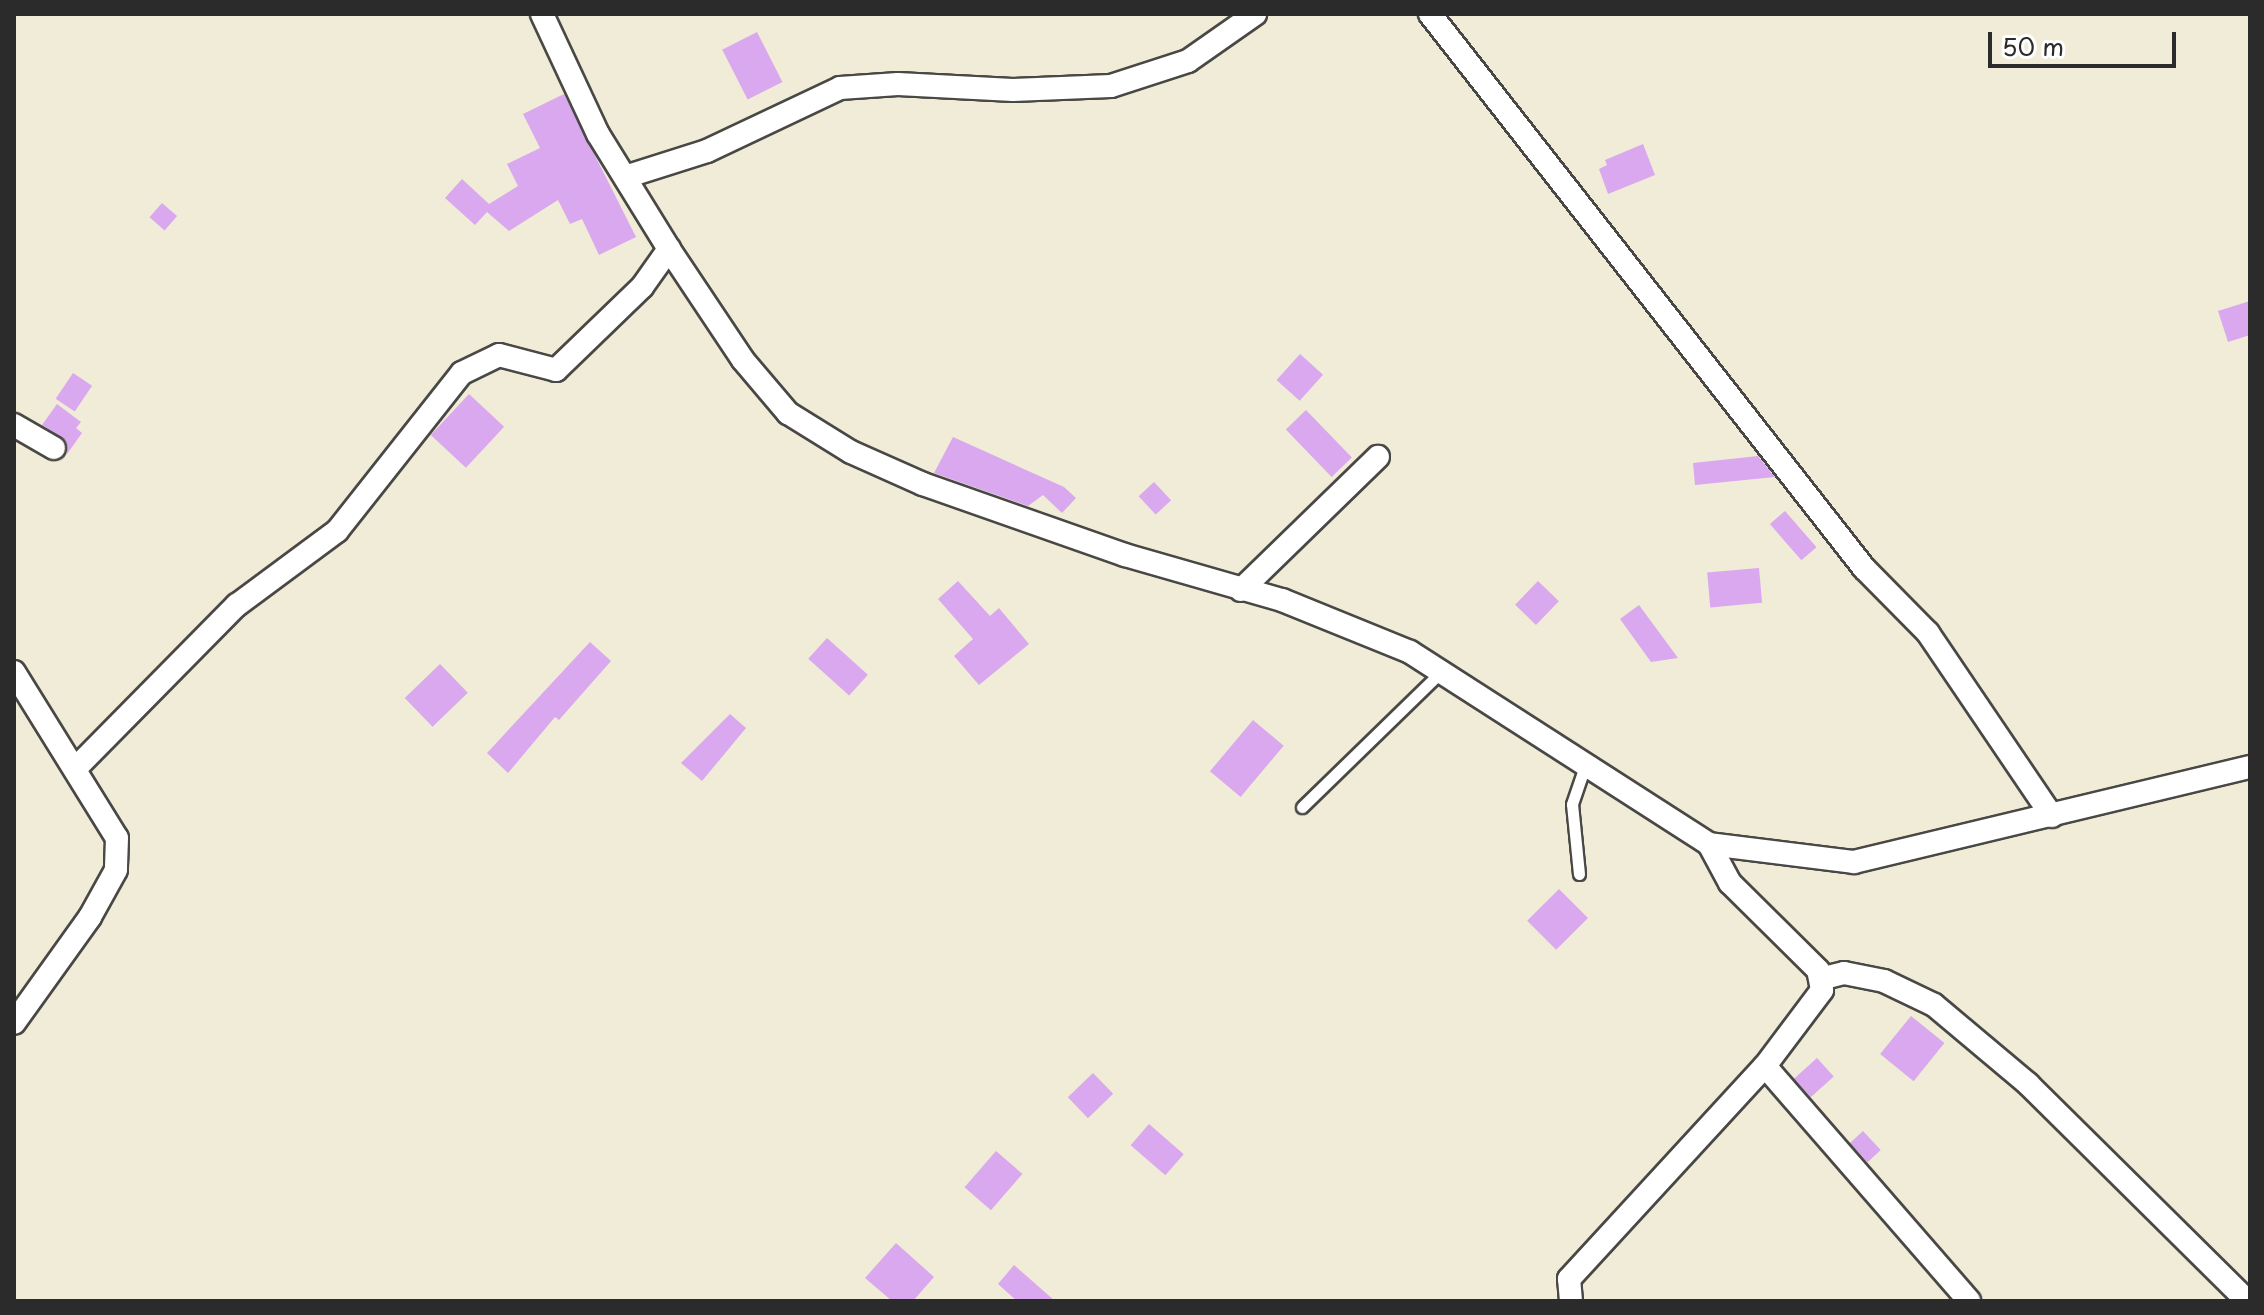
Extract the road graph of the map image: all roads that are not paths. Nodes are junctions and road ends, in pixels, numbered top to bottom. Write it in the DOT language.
graph roads {
  1 [pos="542,14"];
  2 [pos="1255,14"];
  3 [pos="1430,14"];
  4 [pos="625,177"];
  5 [pos="669,249"];
  6 [pos="14,425"];
  7 [pos="54,448"];
  8 [pos="1378,457"];
  9 [pos="1241,590"];
  10 [pos="1442,671"];
  11 [pos="14,672"];
  12 [pos="1586,762"];
  13 [pos="77,767"];
  14 [pos="2250,767"];
  15 [pos="1302,807"];
  16 [pos="2052,816"];
  17 [pos="1709,844"];
  18 [pos="1579,874"];
  19 [pos="1824,978"];
  20 [pos="14,1023"];
  21 [pos="1765,1066"];
  22 [pos="1571,1301"];
  23 [pos="1969,1301"];
  24 [pos="2247,1301"];
  1 -- 4 [label="street"];
  2 -- 4 [label="street"];
  3 -- 16 [label="street"];
  4 -- 5 [label="street"];
  5 -- 9 [label="street"];
  5 -- 13 [label="street"];
  6 -- 7 [label="street"];
  8 -- 9 [label="street"];
  9 -- 10 [label="street"];
  10 -- 12 [label="street"];
  10 -- 15 [label="lane"];
  11 -- 13 [label="street"];
  12 -- 17 [label="street"];
  12 -- 18 [label="lane"];
  13 -- 20 [label="street"];
  14 -- 16 [label="street"];
  16 -- 17 [label="street"];
  17 -- 19 [label="street"];
  19 -- 21 [label="street"];
  19 -- 24 [label="street"];
  21 -- 22 [label="street"];
  21 -- 23 [label="street"];
}
